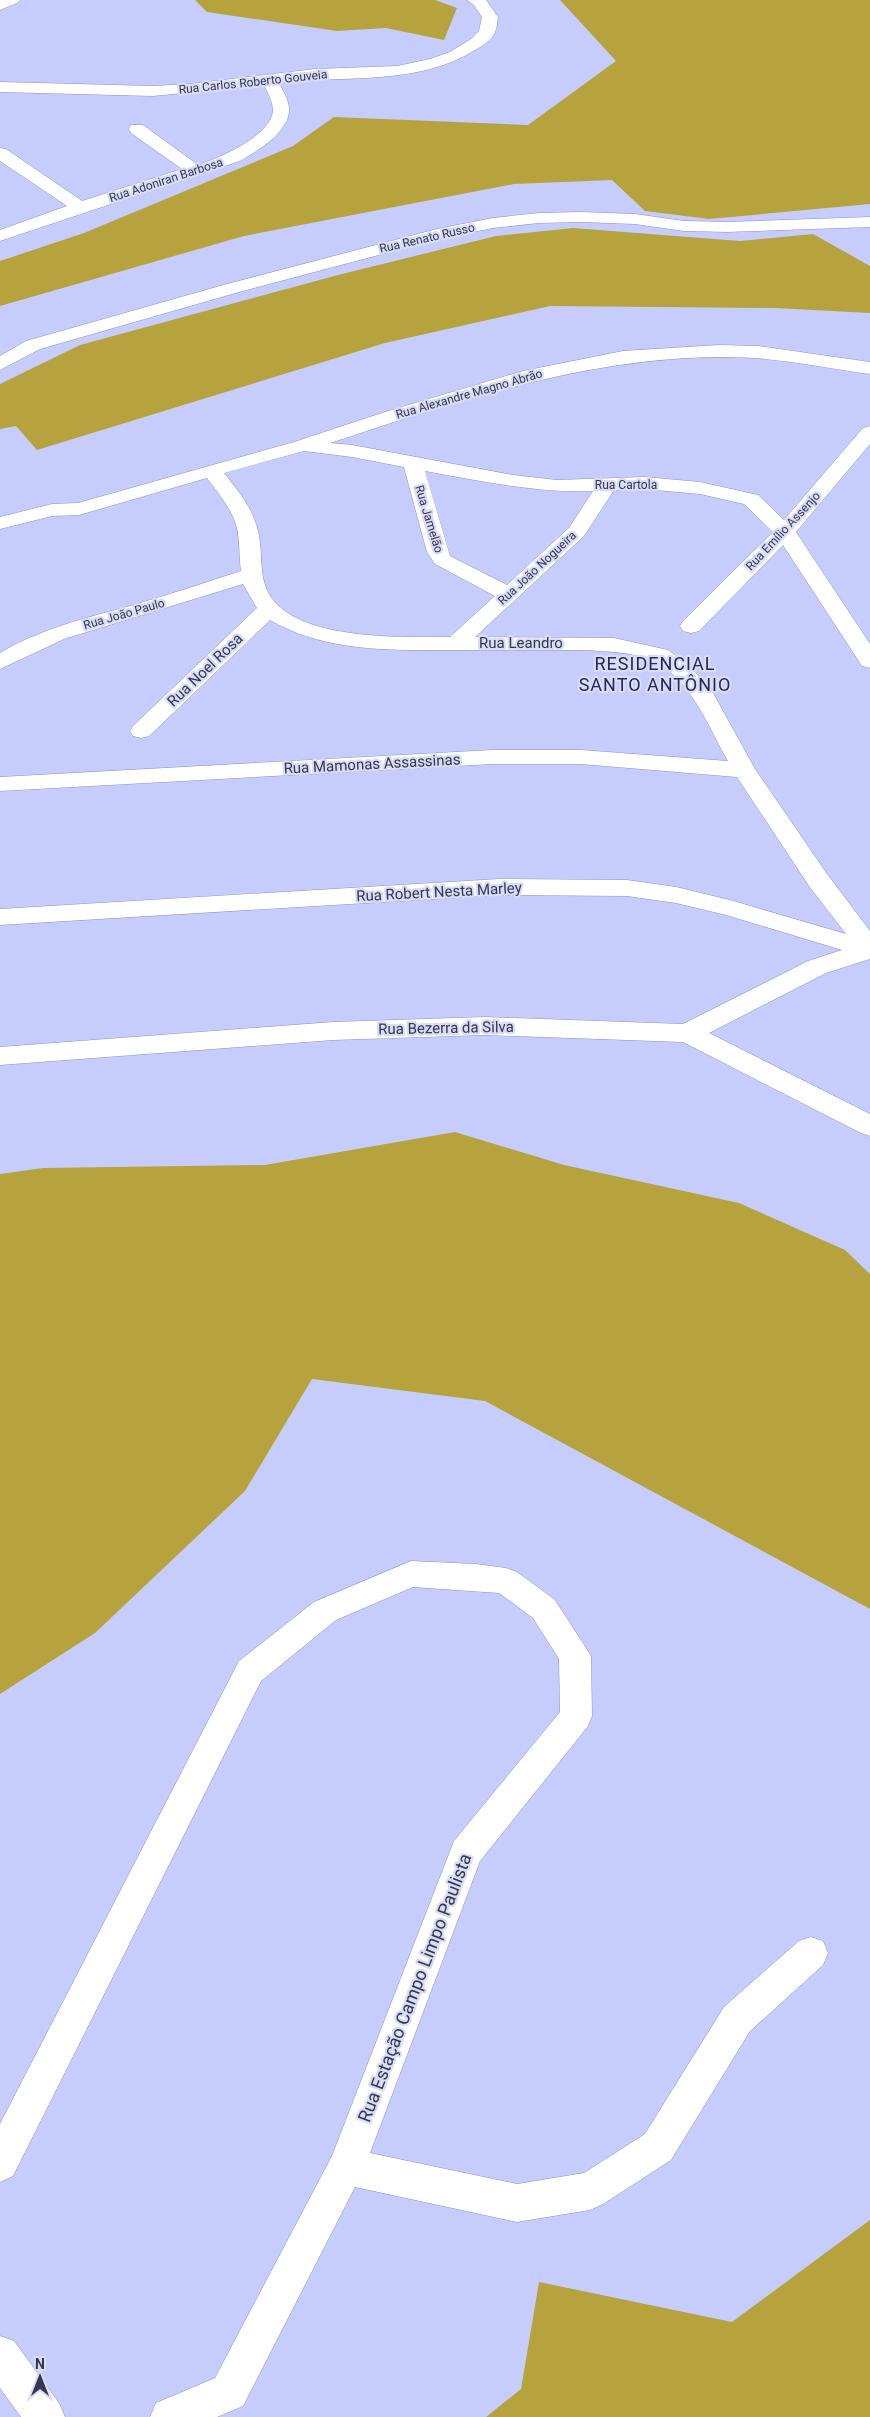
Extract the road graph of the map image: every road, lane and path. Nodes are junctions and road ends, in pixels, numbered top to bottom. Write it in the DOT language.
graph roads {
  1 [pos="12,0"];
  2 [pos="475,0"];
  3 [pos="0,5"];
  4 [pos="269,78"];
  5 [pos="0,87"];
  6 [pos="137,129"];
  7 [pos="0,153"];
  8 [pos="194,170"];
  9 [pos="80,207"];
  10 [pos="870,222"];
  11 [pos="0,236"];
  12 [pos="0,364"];
  13 [pos="866,368"];
  14 [pos="870,389"];
  15 [pos="870,432"];
  16 [pos="301,446"];
  17 [pos="413,464"];
  18 [pos="212,470"];
  19 [pos="607,485"];
  20 [pos="785,532"];
  21 [pos="0,537"];
  22 [pos="252,574"];
  23 [pos="508,594"];
  24 [pos="269,609"];
  25 [pos="691,626"];
  26 [pos="456,642"];
  27 [pos="870,660"];
  28 [pos="0,662"];
  29 [pos="141,731"];
  30 [pos="744,770"];
  31 [pos="0,784"];
  32 [pos="0,916"];
  33 [pos="870,950"];
  34 [pos="687,1033"];
  35 [pos="0,1056"];
  36 [pos="870,1126"];
  37 [pos="811,1953"];
  38 [pos="0,2163"];
  39 [pos="346,2166"];
  40 [pos="0,2355"];
  41 [pos="45,2417"];
  42 [pos="170,2417"];
  1 -- 3 [label="street"];
  2 -- 4 [label="street, Rua Carlos Roberto Gouveia"];
  4 -- 5 [label="street, Rua Carlos Roberto Gouveia"];
  4 -- 8 [label="street, Rua Adoniran Barbosa"];
  6 -- 8 [label="street"];
  7 -- 9 [label="street"];
  8 -- 9 [label="street, Rua Adoniran Barbosa"];
  9 -- 11 [label="street, Rua Adoniran Barbosa"];
  10 -- 12 [label="street, Rua Renato Russo"];
  13 -- 14 [label="street"];
  13 -- 16 [label="street, Rua Alexandre Magno Abrão"];
  15 -- 20 [label="street, Rua Emílio Assenjo"];
  16 -- 17 [label="street, Rua Cartola"];
  16 -- 18 [label="street, Rua Alexandre Magno Abrão"];
  17 -- 19 [label="street, Rua Cartola"];
  17 -- 23 [label="street, Rua Jamelão"];
  18 -- 21 [label="street, Rua Alexandre Magno Abrão"];
  18 -- 22 [label="street, Rua Leandro"];
  19 -- 20 [label="street, Rua Cartola"];
  19 -- 23 [label="street, Rua João Nogueira"];
  20 -- 25 [label="street, Rua Emílio Assenjo"];
  20 -- 27 [label="street, Rua Cartola"];
  22 -- 24 [label="street, Rua Leandro"];
  22 -- 28 [label="street, Rua João Paulo"];
  23 -- 26 [label="street, Rua João Nogueira"];
  24 -- 26 [label="street, Rua Leandro"];
  24 -- 29 [label="street, Rua Noel Rosa"];
  26 -- 30 [label="street, Rua Leandro"];
  30 -- 31 [label="street, Rua Mamonas Assassinas"];
  30 -- 33 [label="street, Rua Leandro"];
  32 -- 33 [label="street, Rua Robert Nesta Marley"];
  33 -- 34 [label="street"];
  34 -- 35 [label="street, Rua Bezerra da Silva"];
  34 -- 36 [label="street, Rua Bezerra da Silva"];
  37 -- 39 [label="street"];
  38 -- 39 [label="street, Rua Estação Campo Limpo Paulista"];
  39 -- 42 [label="street, Rua Estação Campo Limpo Paulista"];
  40 -- 41 [label="street"];
}
